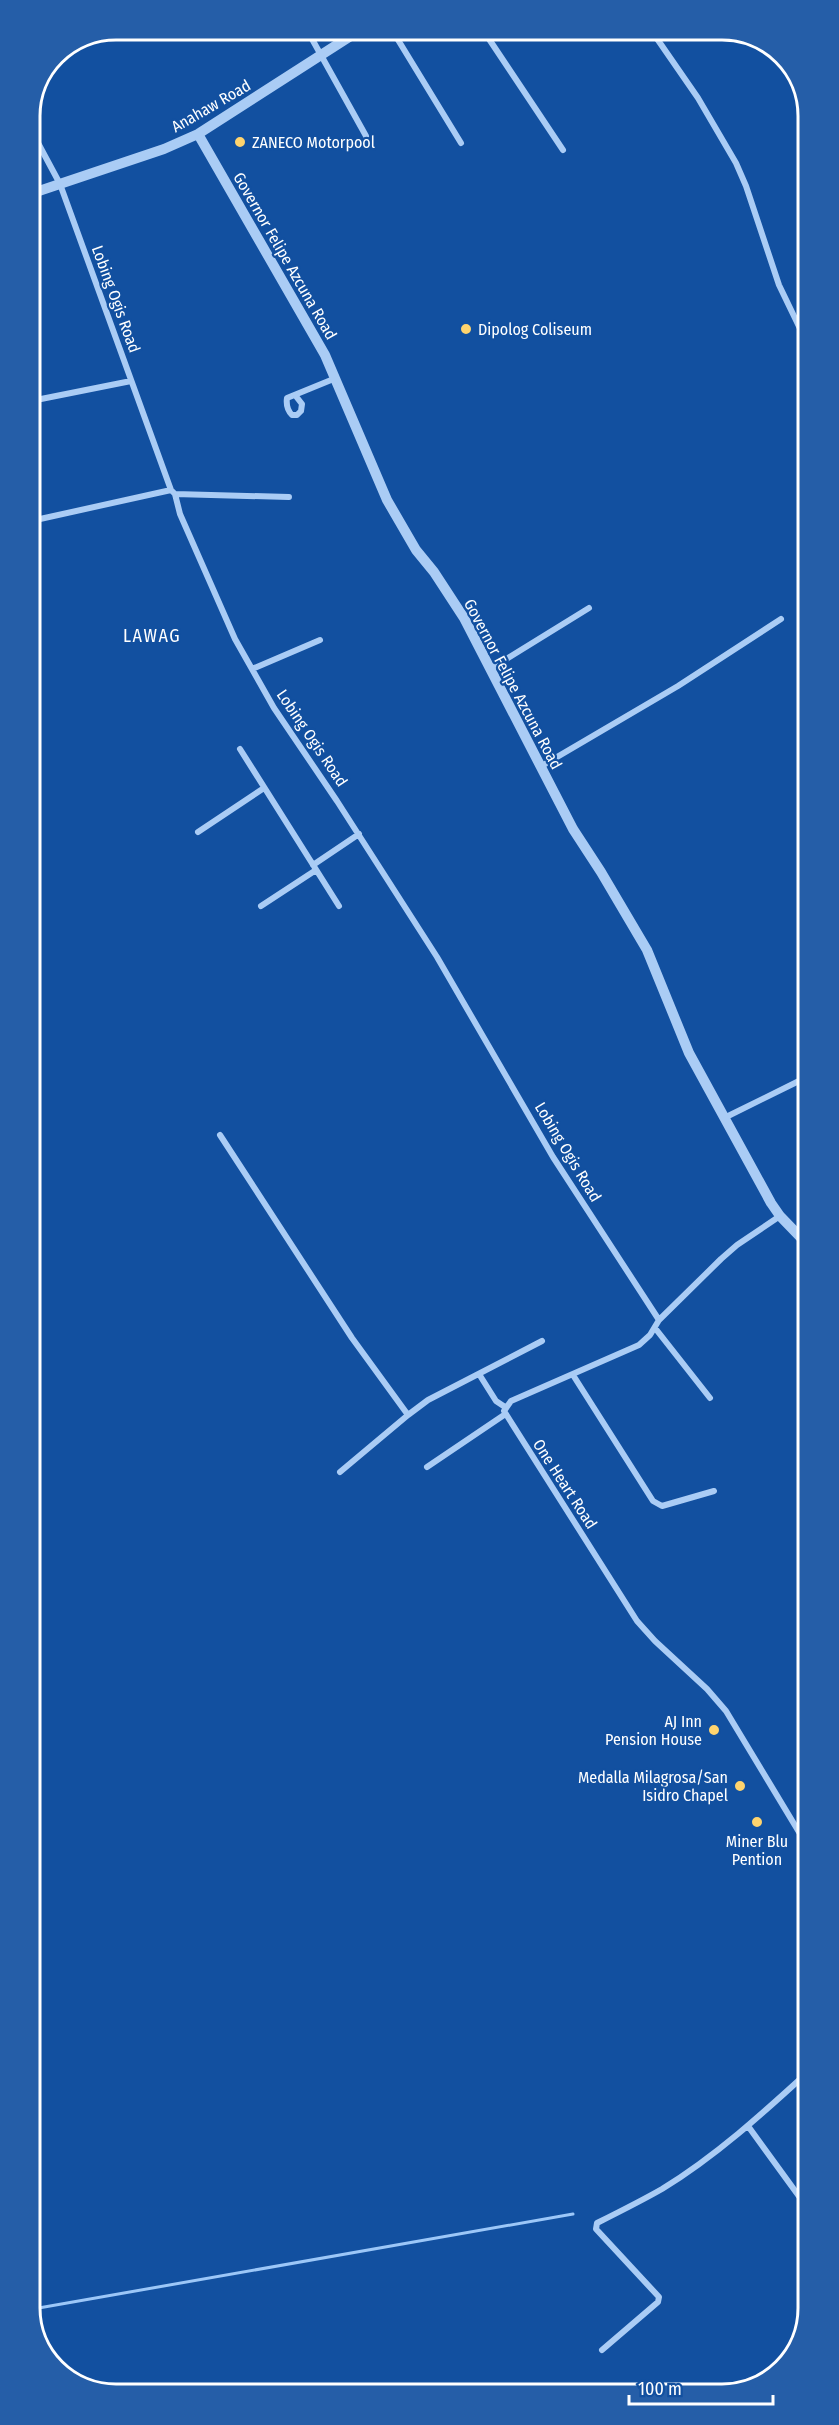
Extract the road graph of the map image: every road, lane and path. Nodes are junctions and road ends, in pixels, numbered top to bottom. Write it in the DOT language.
graph roads {
  1 [pos="313,40"];
  2 [pos="344,40"];
  3 [pos="398,40"];
  4 [pos="490,41"];
  5 [pos="659,41"];
  6 [pos="321,55"];
  7 [pos="198,134"];
  8 [pos="366,136"];
  9 [pos="461,143"];
  10 [pos="40,147"];
  11 [pos="563,150"];
  12 [pos="60,184"];
  13 [pos="40,191"];
  14 [pos="798,324"];
  15 [pos="336,378"];
  16 [pos="131,381"];
  17 [pos="295,395"];
  18 [pos="40,399"];
  19 [pos="173,492"];
  20 [pos="289,497"];
  21 [pos="40,519"];
  22 [pos="589,608"];
  23 [pos="781,619"];
  24 [pos="320,640"];
  25 [pos="252,669"];
  26 [pos="490,669"];
  27 [pos="240,749"];
  28 [pos="540,767"];
  29 [pos="264,788"];
  30 [pos="198,832"];
  31 [pos="358,834"];
  32 [pos="314,867"];
  33 [pos="261,906"];
  34 [pos="339,906"];
  35 [pos="798,1081"];
  36 [pos="723,1118"];
  37 [pos="220,1135"];
  38 [pos="780,1216"];
  39 [pos="798,1235"];
  40 [pos="659,1320"];
  41 [pos="655,1328"];
  42 [pos="542,1341"];
  43 [pos="479,1374"];
  44 [pos="573,1375"];
  45 [pos="710,1398"];
  46 [pos="505,1411"];
  47 [pos="408,1415"];
  48 [pos="428,1467"];
  49 [pos="340,1472"];
  50 [pos="714,1491"];
  51 [pos="798,1830"];
  52 [pos="798,2081"];
  53 [pos="748,2126"];
  54 [pos="798,2195"];
  55 [pos="602,2350"];
  1 -- 6 [label="street"];
  2 -- 6 [label="street, Anahaw Road"];
  3 -- 9 [label="street"];
  4 -- 11 [label="street"];
  5 -- 14 [label="street"];
  6 -- 7 [label="street, Anahaw Road"];
  6 -- 8 [label="street"];
  7 -- 12 [label="street, Anahaw Road"];
  7 -- 15 [label="street, Governor Felipe Azcuna Road"];
  10 -- 12 [label="street, Lobing Ogis Road"];
  12 -- 13 [label="street, Anahaw Road"];
  12 -- 16 [label="street, Lobing Ogis Road"];
  15 -- 17 [label="street"];
  15 -- 26 [label="street, Governor Felipe Azcuna Road"];
  16 -- 18 [label="street"];
  16 -- 19 [label="street, Lobing Ogis Road"];
  19 -- 20 [label="street"];
  19 -- 21 [label="street"];
  19 -- 25 [label="street, Lobing Ogis Road"];
  22 -- 26 [label="street"];
  23 -- 28 [label="street"];
  24 -- 25 [label="street"];
  25 -- 31 [label="street, Lobing Ogis Road"];
  26 -- 28 [label="street, Governor Felipe Azcuna Road"];
  27 -- 29 [label="street"];
  28 -- 36 [label="street, Governor Felipe Azcuna Road"];
  29 -- 30 [label="street"];
  29 -- 32 [label="street"];
  31 -- 32 [label="street"];
  31 -- 40 [label="street, Lobing Ogis Road"];
  32 -- 33 [label="street"];
  32 -- 34 [label="street"];
  35 -- 36 [label="street"];
  36 -- 38 [label="street, Governor Felipe Azcuna Road"];
  37 -- 47 [label="street"];
  38 -- 39 [label="street, Governor Felipe Azcuna Road"];
  38 -- 40 [label="street"];
  40 -- 41 [label="street"];
  41 -- 44 [label="street"];
  41 -- 45 [label="street"];
  42 -- 43 [label="street"];
  43 -- 46 [label="street, One Heart Road"];
  43 -- 47 [label="street"];
  44 -- 46 [label="street"];
  44 -- 50 [label="street"];
  46 -- 48 [label="street"];
  46 -- 51 [label="street, One Heart Road"];
  47 -- 49 [label="street"];
  52 -- 53 [label="street"];
  53 -- 54 [label="street"];
  53 -- 55 [label="street"];
}
